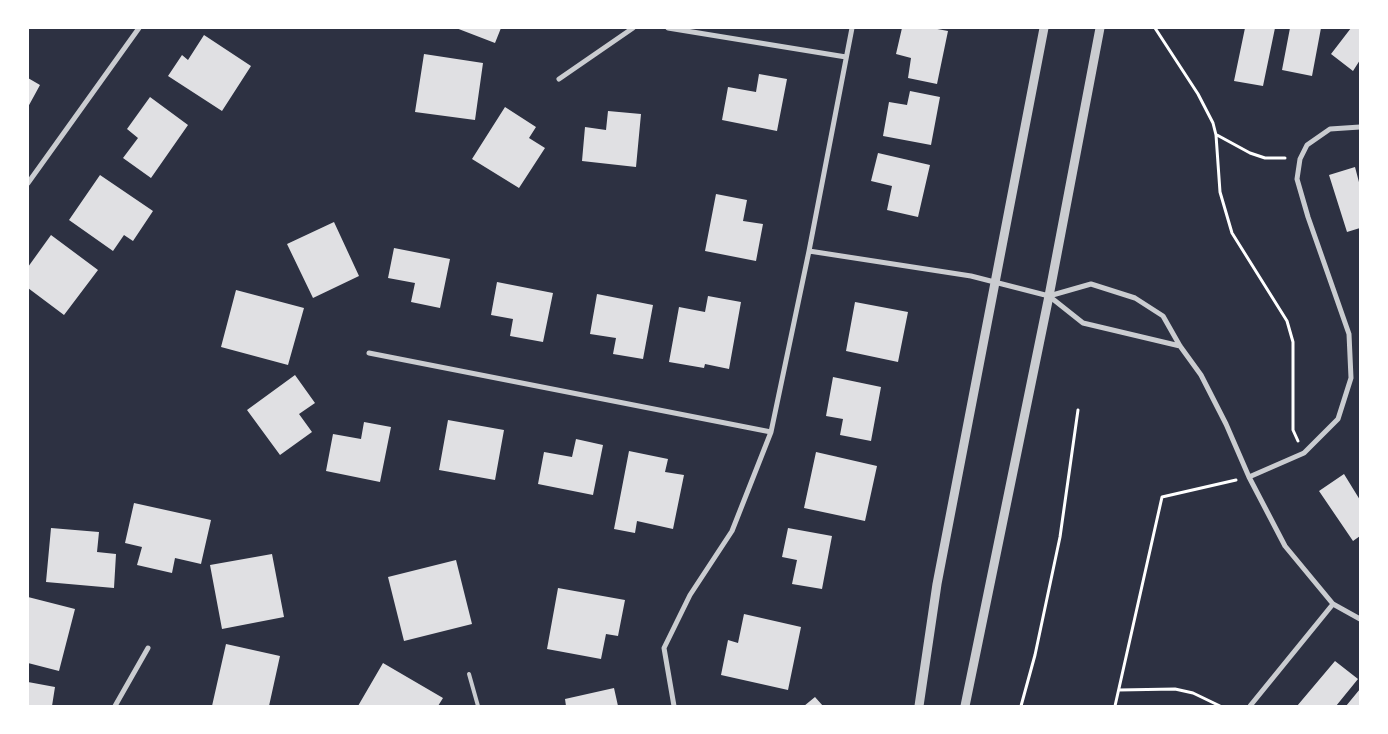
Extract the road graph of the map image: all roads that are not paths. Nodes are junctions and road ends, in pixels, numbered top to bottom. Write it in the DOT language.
graph roads {
  1 [pos="139,28"];
  2 [pos="633,28"];
  3 [pos="668,28"];
  4 [pos="852,28"];
  5 [pos="1044,28"];
  6 [pos="1100,28"];
  7 [pos="846,57"];
  8 [pos="559,79"];
  9 [pos="1360,127"];
  10 [pos="28,183"];
  11 [pos="809,251"];
  12 [pos="996,283"];
  13 [pos="1049,296"];
  14 [pos="1180,346"];
  15 [pos="369,353"];
  16 [pos="771,432"];
  17 [pos="1248,477"];
  18 [pos="1333,604"];
  19 [pos="1360,619"];
  20 [pos="148,648"];
  21 [pos="469,674"];
  22 [pos="115,706"];
  23 [pos="478,706"];
  24 [pos="674,706"];
  25 [pos="919,706"];
  26 [pos="965,706"];
  27 [pos="1250,706"];
  1 -- 10 [label="street"];
  2 -- 8 [label="street"];
  3 -- 7 [label="street"];
  4 -- 7 [label="street"];
  5 -- 12 [label="street"];
  6 -- 13 [label="street"];
  7 -- 11 [label="street"];
  9 -- 17 [label="street"];
  11 -- 12 [label="street"];
  11 -- 16 [label="street"];
  12 -- 13 [label="street"];
  12 -- 25 [label="street"];
  13 -- 14 [label="street"];
  13 -- 14 [label="street"];
  13 -- 26 [label="street"];
  14 -- 17 [label="street"];
  15 -- 16 [label="street"];
  16 -- 24 [label="street"];
  17 -- 18 [label="street"];
  18 -- 19 [label="street"];
  18 -- 27 [label="street"];
  20 -- 22 [label="street"];
  21 -- 23 [label="lane"];
}
